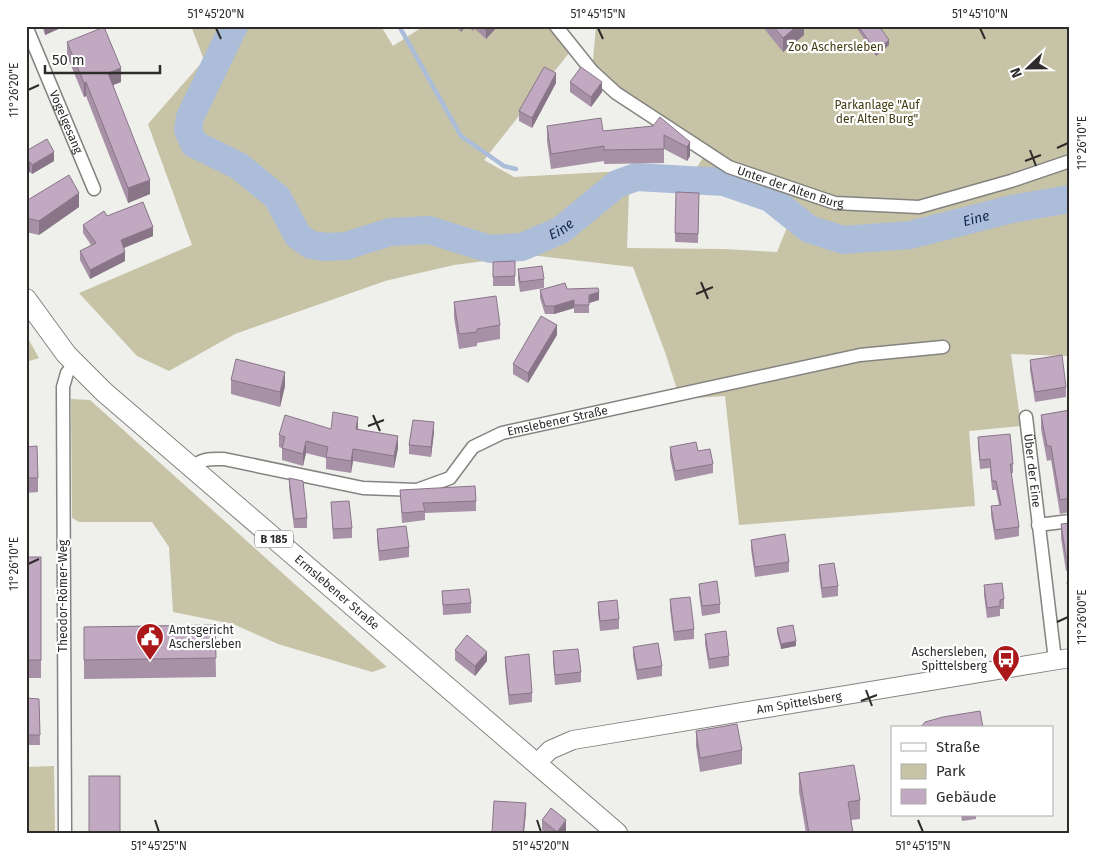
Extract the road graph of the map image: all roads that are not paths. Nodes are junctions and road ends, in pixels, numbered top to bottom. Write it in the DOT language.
graph roads {
  1 [pos="26,26"];
  2 [pos="556,26"];
  3 [pos="1070,161"];
  4 [pos="94,189"];
  5 [pos="26,299"];
  6 [pos="943,347"];
  7 [pos="75,363"];
  8 [pos="1026,417"];
  9 [pos="191,468"];
  10 [pos="1070,521"];
  11 [pos="1038,524"];
  12 [pos="1063,659"];
  13 [pos="536,764"];
  14 [pos="65,833"];
  15 [pos="617,833"];
  1 -- 4 [label="street, Vogelgesang"];
  2 -- 3 [label="street, Unter der Alten Burg"];
  5 -- 7 [label="main road, Ermslebener Straße / B 185"];
  6 -- 9 [label="street, Emslebener Straße"];
  7 -- 9 [label="main road, Ermslebener Straße / B 185"];
  7 -- 14 [label="street, Theodor-Römer-Weg"];
  8 -- 11 [label="street, Über der Eine"];
  9 -- 13 [label="main road, Ermslebener Straße / B 185"];
  10 -- 11 [label="street, Über der Eine"];
  11 -- 12 [label="street, Über der Eine"];
  12 -- 13 [label="main road, Am Spittelsberg"];
  13 -- 15 [label="main road, Ermslebener Straße / B 185"];
}
